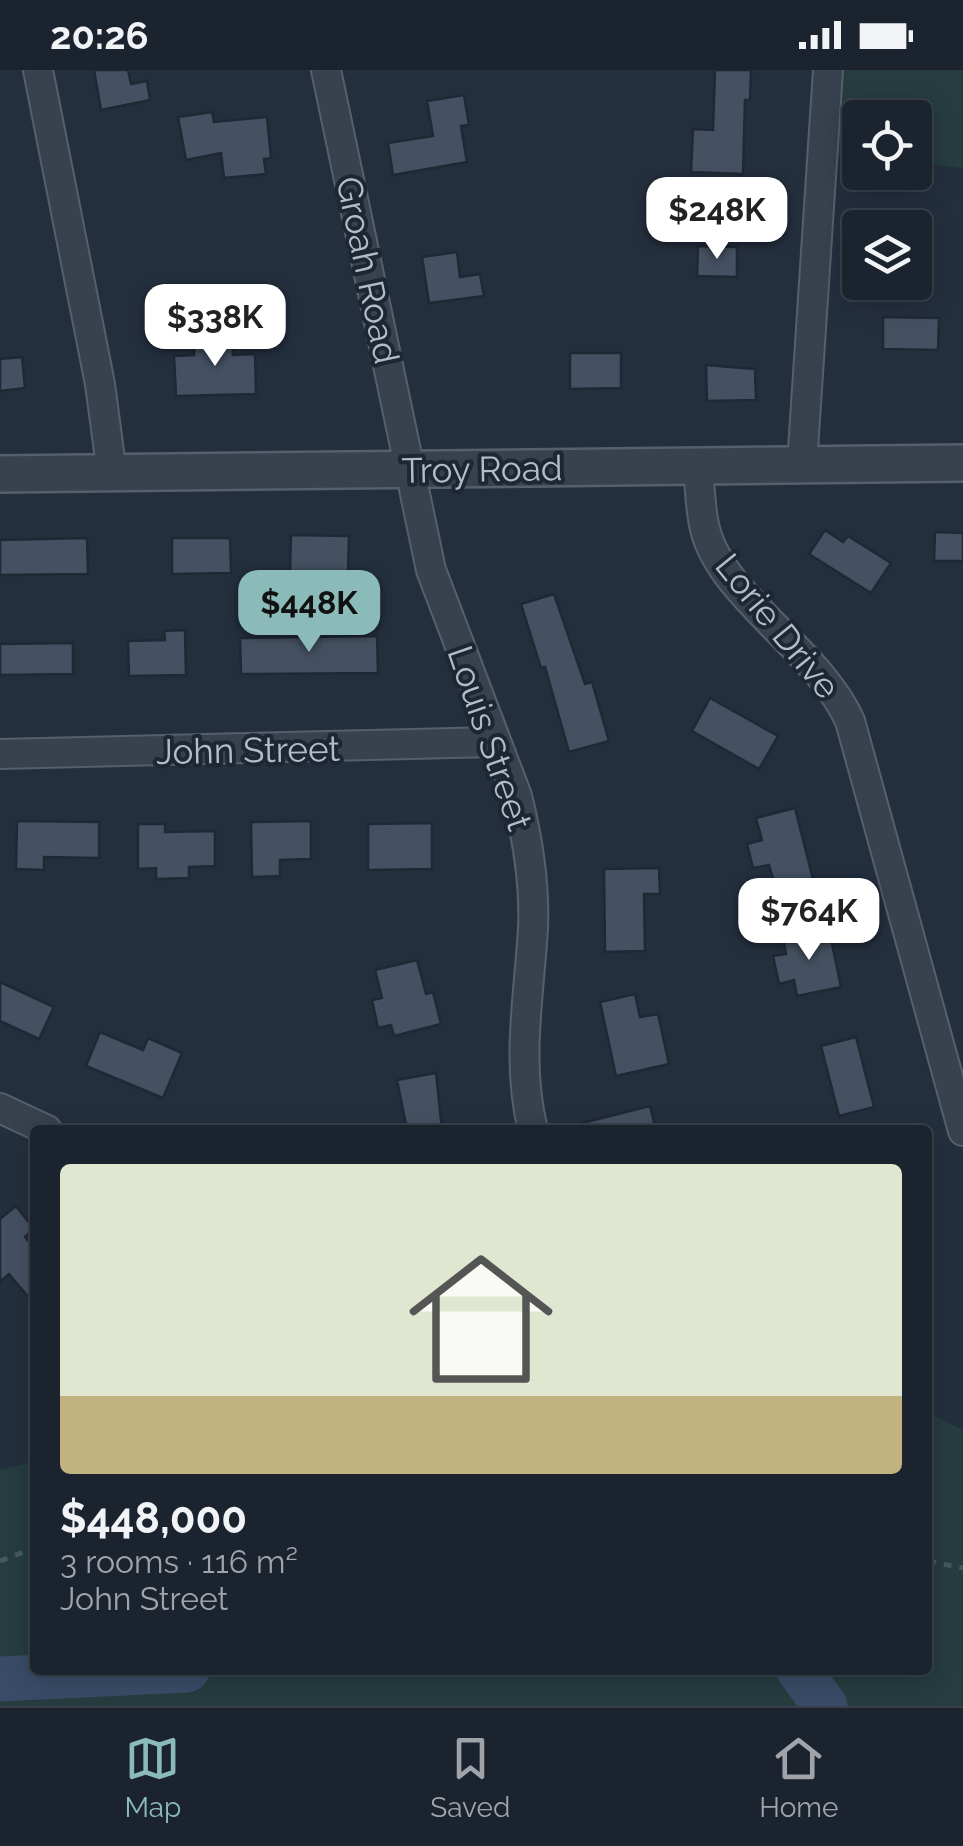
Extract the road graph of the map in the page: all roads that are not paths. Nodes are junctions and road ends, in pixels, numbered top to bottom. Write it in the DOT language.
graph roads {
  1 [pos="38,70"];
  2 [pos="326,70"];
  3 [pos="828,70"];
  4 [pos="963,463"];
  5 [pos="802,465"];
  6 [pos="698,466"];
  7 [pos="411,470"];
  8 [pos="0,474"];
  9 [pos="112,474"];
  10 [pos="495,742"];
  11 [pos="0,754"];
  12 [pos="0,1108"];
  13 [pos="36,1125"];
  14 [pos="532,1125"];
  15 [pos="963,1131"];
  1 -- 9 [label="street"];
  2 -- 7 [label="street, Groah Road"];
  3 -- 5 [label="street"];
  4 -- 5 [label="street, Troy Road"];
  5 -- 6 [label="street, Troy Road"];
  6 -- 7 [label="street, Troy Road"];
  6 -- 15 [label="street, Lorie Drive"];
  7 -- 9 [label="street, Troy Road"];
  7 -- 10 [label="street, Louis Street"];
  8 -- 9 [label="street, Troy Road"];
  10 -- 11 [label="street, John Street"];
  10 -- 14 [label="street, Louis Street"];
  12 -- 13 [label="street"];
}
